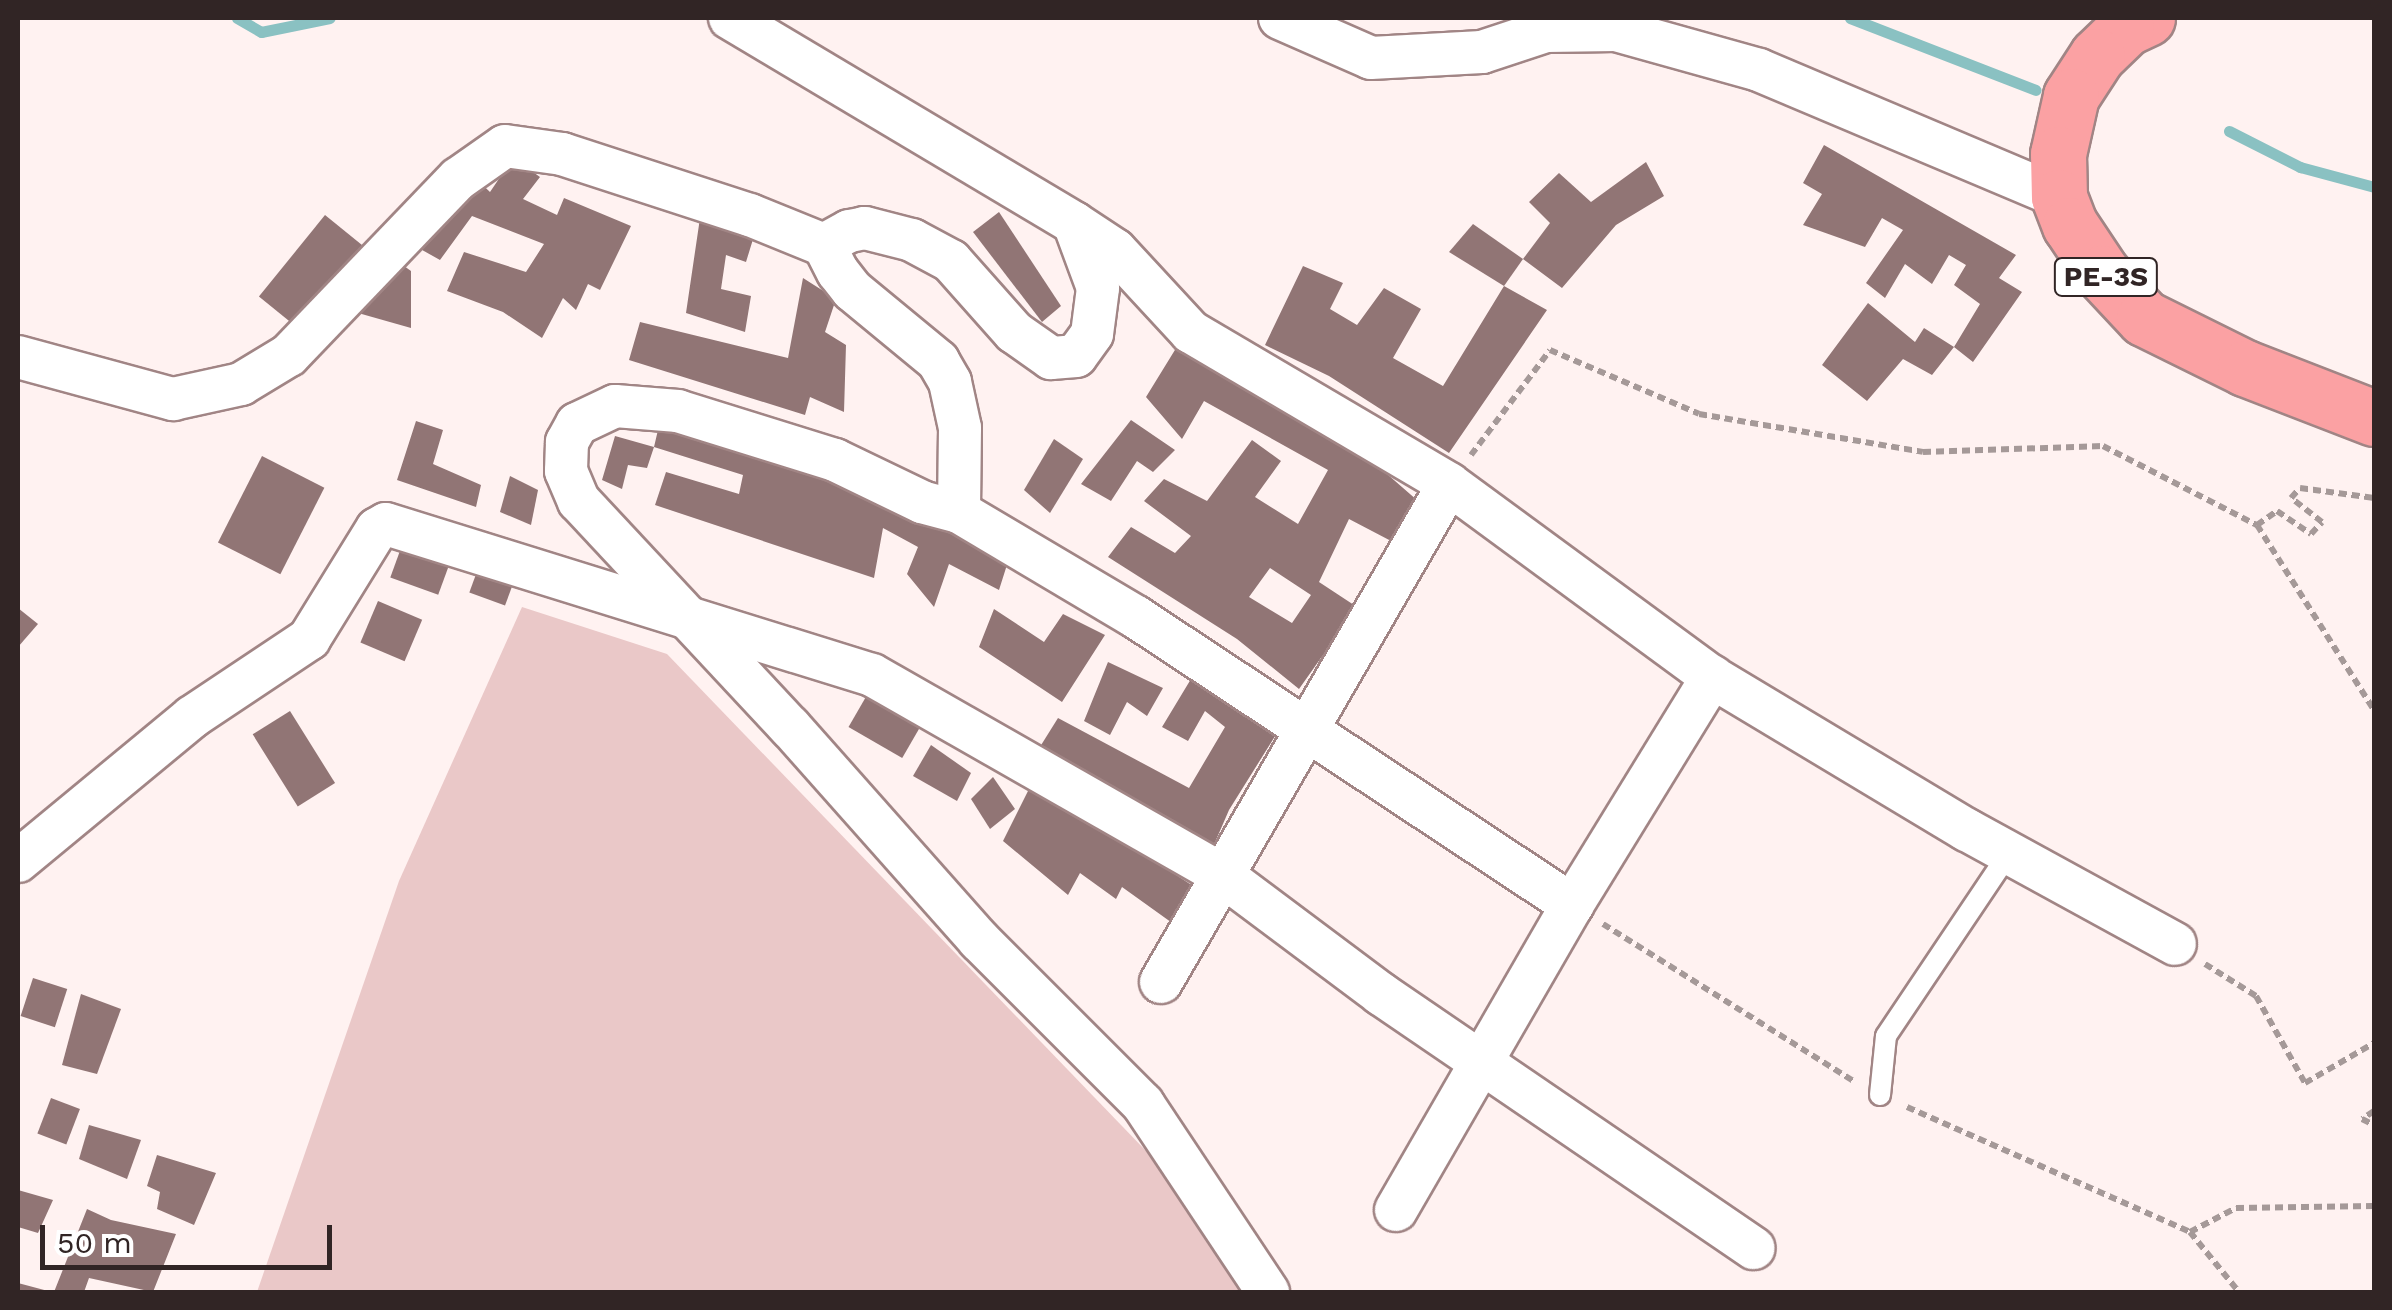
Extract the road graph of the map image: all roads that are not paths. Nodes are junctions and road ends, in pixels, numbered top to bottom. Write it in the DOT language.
graph roads {
  1 [pos="730,18"];
  2 [pos="1280,18"];
  3 [pos="2147,18"];
  4 [pos="2059,197"];
  5 [pos="1074,223"];
  6 [pos="824,245"];
  7 [pos="18,357"];
  8 [pos="2374,418"];
  9 [pos="1449,484"];
  10 [pos="959,512"];
  11 [pos="690,618"];
  12 [pos="1712,678"];
  13 [pos="1310,730"];
  14 [pos="2009,853"];
  15 [pos="18,861"];
  16 [pos="1222,875"];
  17 [pos="1572,905"];
  18 [pos="2175,944"];
  19 [pos="1161,982"];
  20 [pos="1482,1064"];
  21 [pos="1880,1095"];
  22 [pos="1396,1210"];
  23 [pos="1754,1248"];
  24 [pos="1268,1292"];
  1 -- 5 [label="street"];
  2 -- 4 [label="street"];
  3 -- 4 [label="highway, PE-3S"];
  4 -- 8 [label="highway, PE-3S"];
  5 -- 6 [label="street"];
  5 -- 9 [label="street"];
  6 -- 7 [label="street"];
  6 -- 10 [label="street"];
  9 -- 12 [label="street"];
  9 -- 13 [label="street"];
  10 -- 11 [label="street"];
  10 -- 13 [label="street"];
  11 -- 15 [label="street"];
  11 -- 16 [label="street"];
  11 -- 24 [label="street"];
  12 -- 14 [label="street"];
  12 -- 17 [label="street"];
  13 -- 16 [label="street"];
  13 -- 17 [label="street"];
  14 -- 18 [label="street"];
  14 -- 21 [label="lane"];
  16 -- 19 [label="street"];
  16 -- 20 [label="street"];
  17 -- 20 [label="street"];
  20 -- 22 [label="street"];
  20 -- 23 [label="street"];
}
